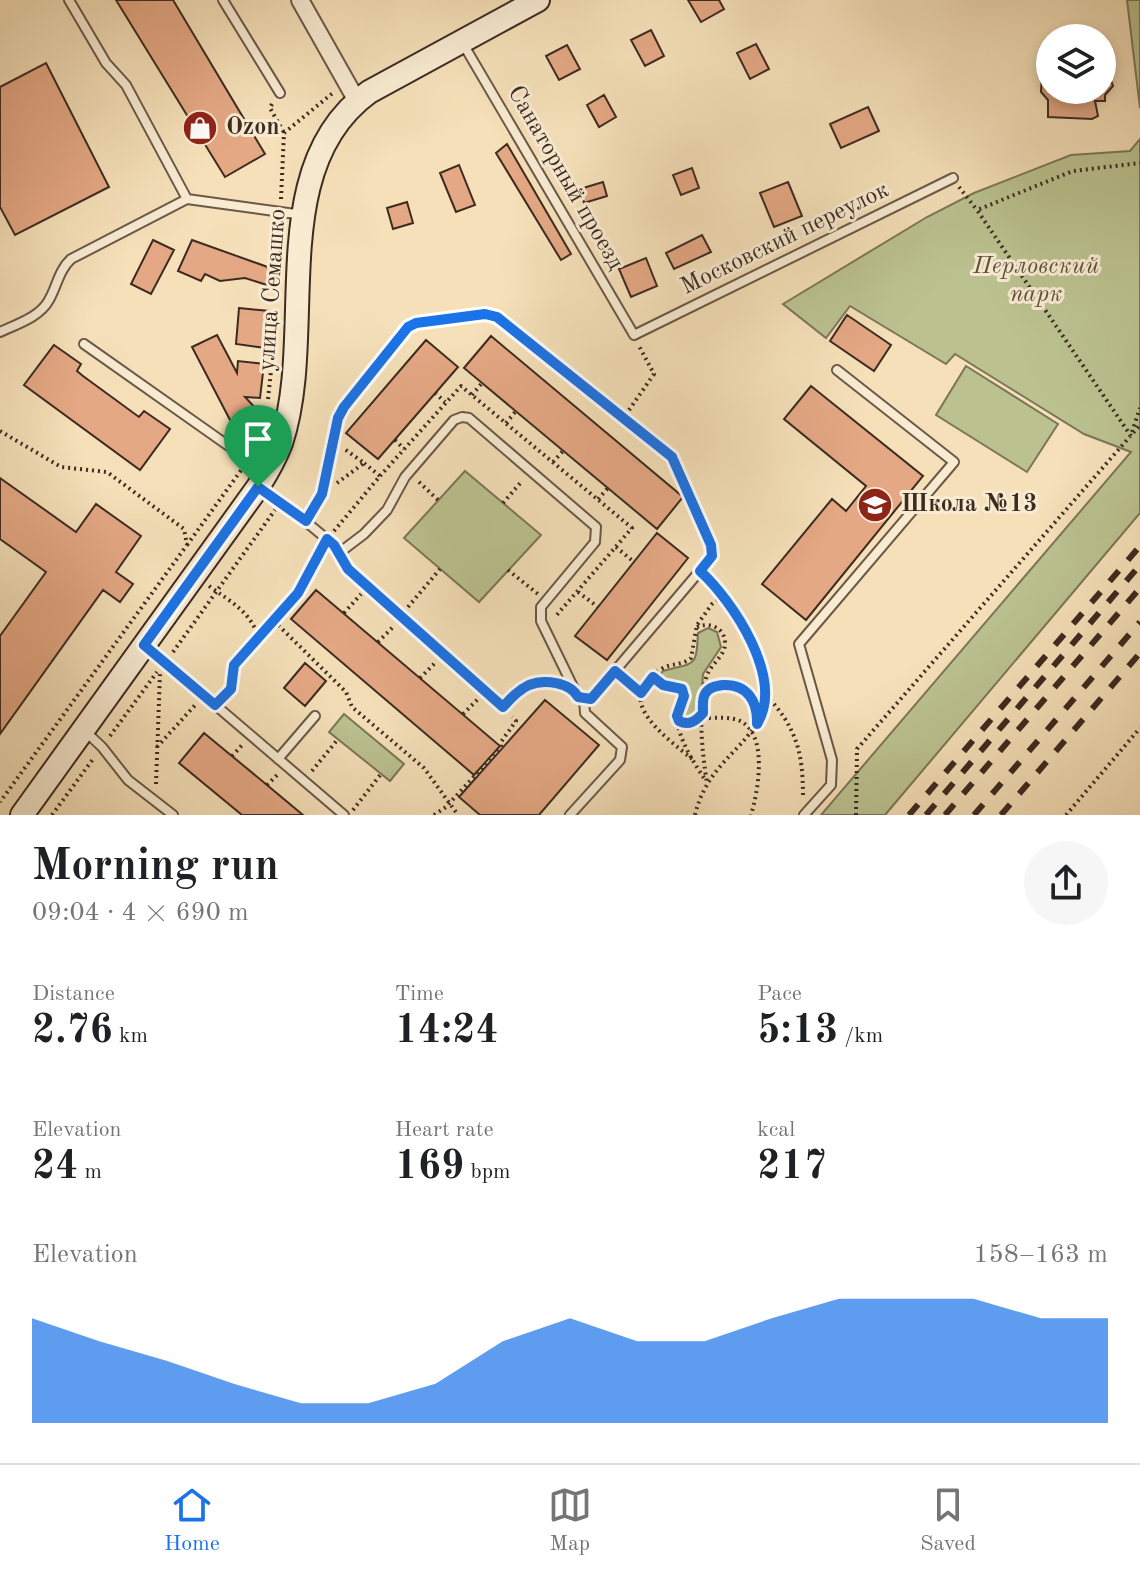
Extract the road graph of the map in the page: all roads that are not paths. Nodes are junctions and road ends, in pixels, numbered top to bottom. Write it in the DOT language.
graph roads {
  1 [pos="69,0"];
  2 [pos="223,0"];
  3 [pos="300,0"];
  4 [pos="538,0"];
  5 [pos="461,41"];
  6 [pos="280,93"];
  7 [pos="357,101"];
  8 [pos="953,178"];
  9 [pos="187,199"];
  10 [pos="304,215"];
  11 [pos="0,332"];
  12 [pos="634,335"];
  13 [pos="84,344"];
  14 [pos="837,370"];
  15 [pos="262,480"];
  16 [pos="306,521"];
  17 [pos="339,553"];
  18 [pos="144,645"];
  19 [pos="584,700"];
  20 [pos="503,707"];
  21 [pos="315,716"];
  22 [pos="83,730"];
  23 [pos="278,759"];
  24 [pos="22,815"];
  25 [pos="173,815"];
  26 [pos="344,815"];
  27 [pos="570,815"];
  28 [pos="804,815"];
  1 -- 9 [label="lane"];
  2 -- 6 [label="lane"];
  3 -- 7 [label="street"];
  4 -- 5 [label="main road, улица Семашко"];
  5 -- 7 [label="main road, улица Семашко"];
  5 -- 12 [label="lane, Санаторный проезд"];
  7 -- 10 [label="main road, улица Семашко"];
  8 -- 12 [label="lane, Московский переулок"];
  9 -- 10 [label="lane"];
  9 -- 11 [label="lane"];
  10 -- 15 [label="main road, улица Семашко"];
  13 -- 15 [label="lane"];
  14 -- 28 [label="lane"];
  15 -- 16 [label="lane"];
  15 -- 18 [label="main road, улица Семашко"];
  16 -- 17 [label="lane"];
  16 -- 19 [label="lane"];
  17 -- 19 [label="lane"];
  17 -- 20 [label="lane"];
  18 -- 22 [label="main road, улица Семашко"];
  18 -- 23 [label="lane"];
  19 -- 27 [label="lane"];
  21 -- 23 [label="lane"];
  22 -- 24 [label="main road, улица Семашко"];
  22 -- 25 [label="lane"];
  23 -- 26 [label="lane"];
}
